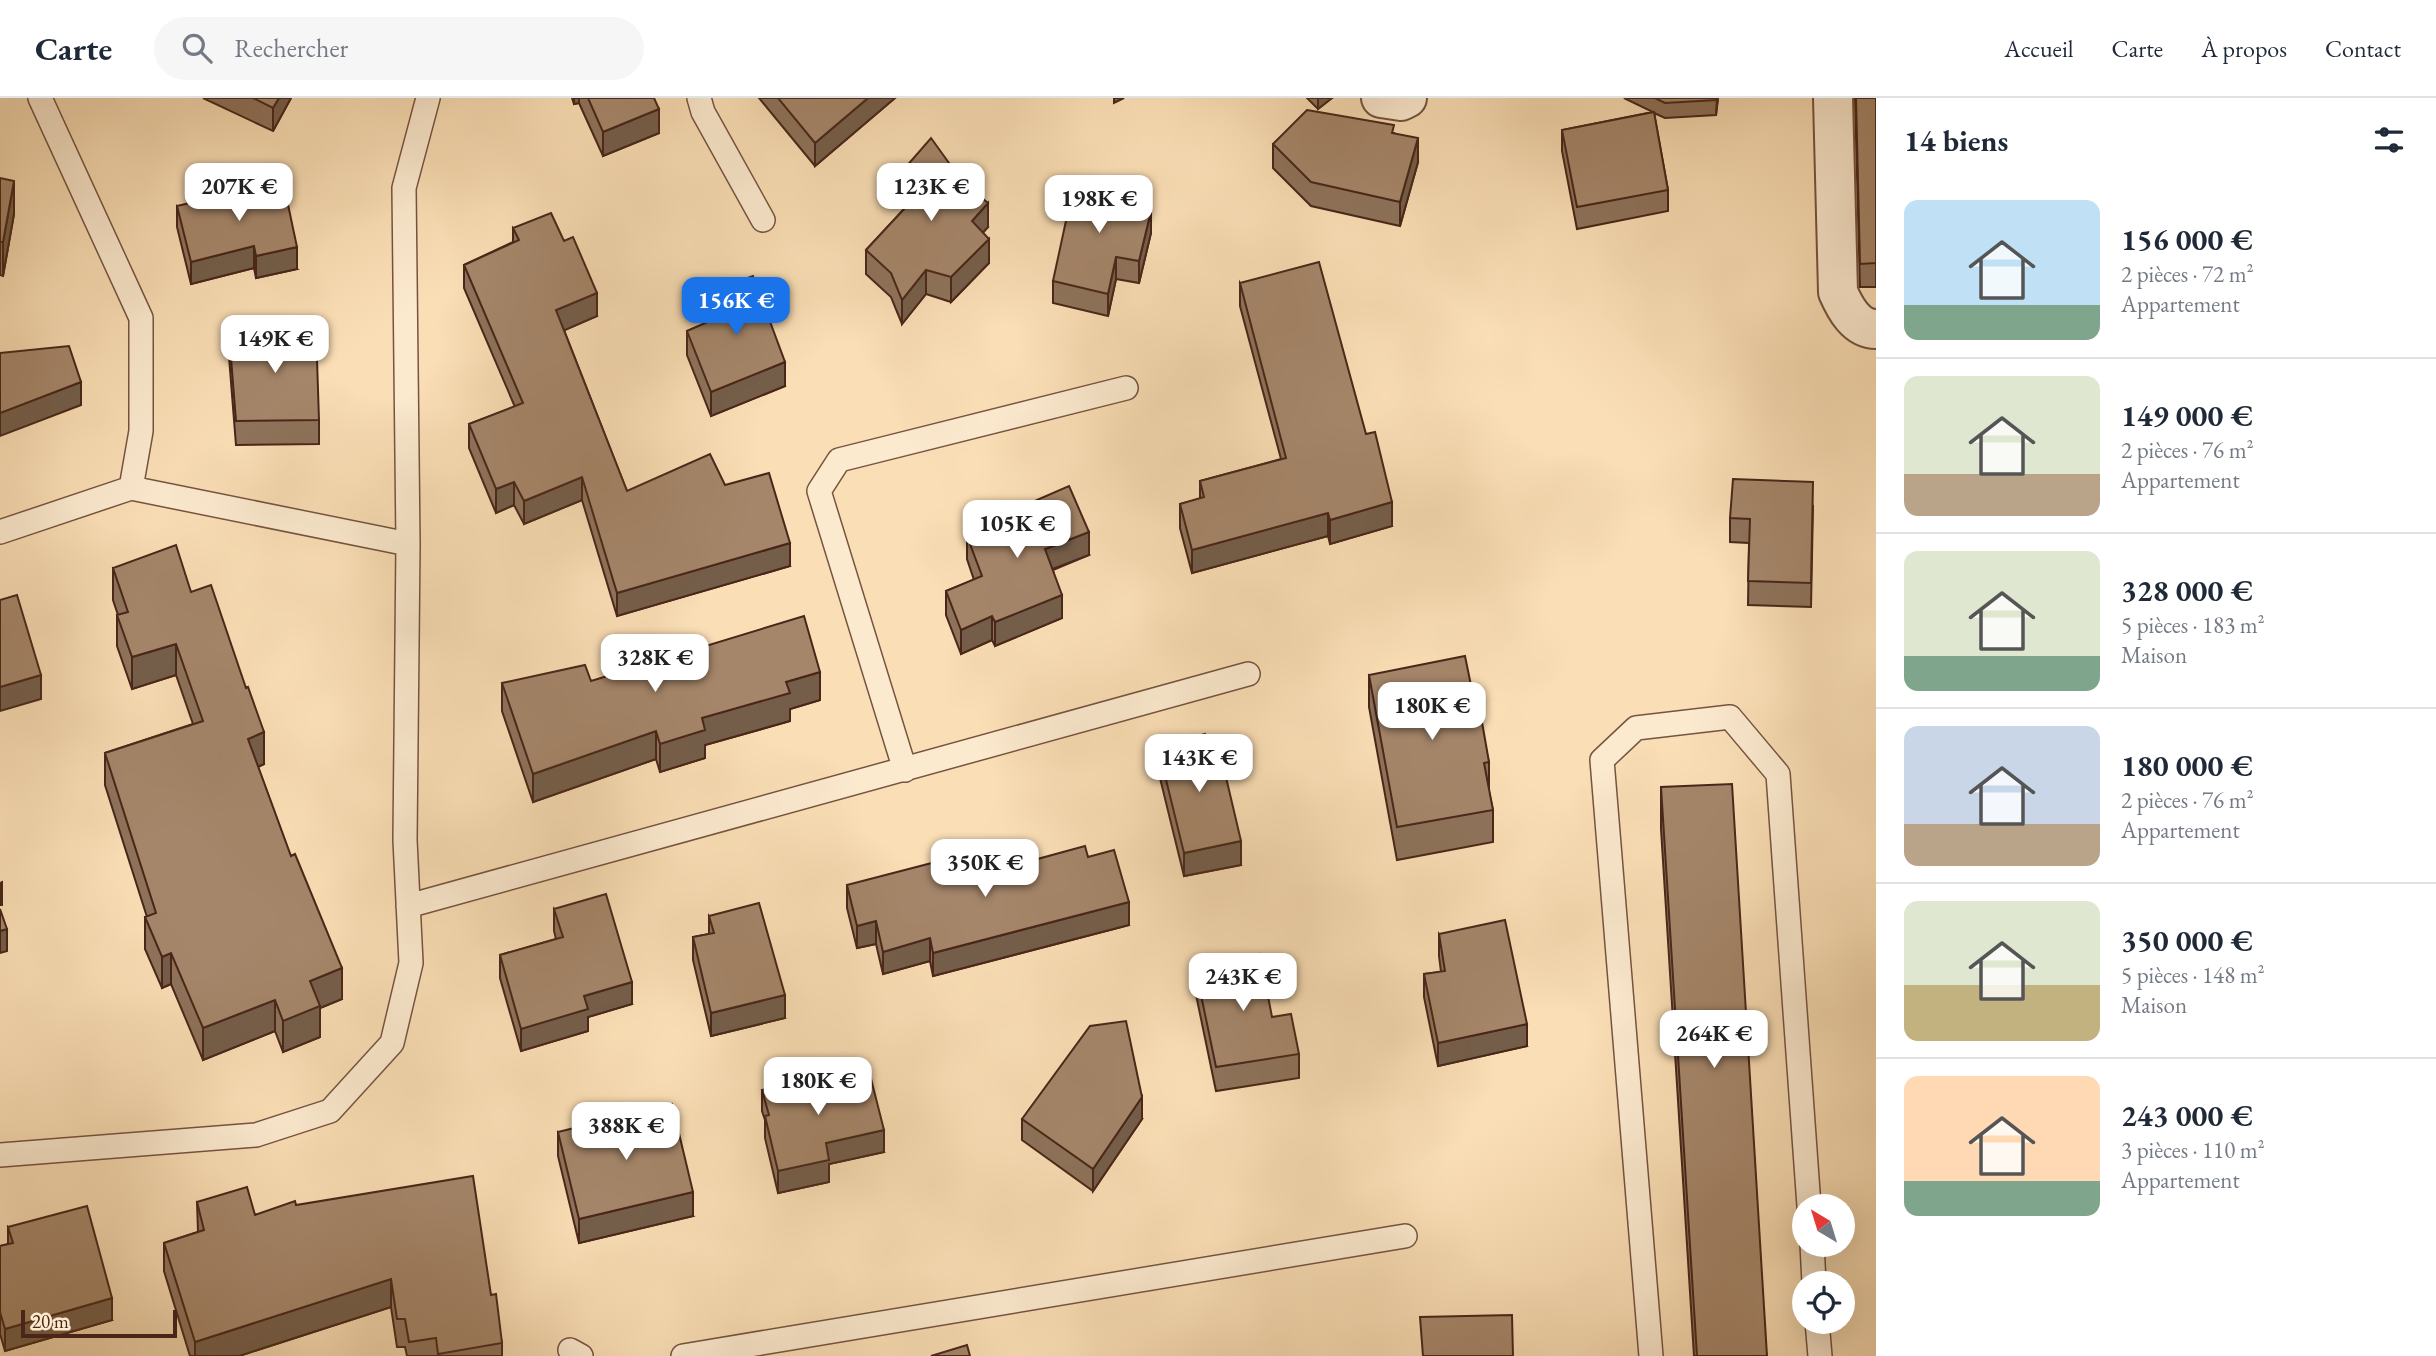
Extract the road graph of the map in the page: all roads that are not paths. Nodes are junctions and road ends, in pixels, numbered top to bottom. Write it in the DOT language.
graph roads {
  1 [pos="40,98"];
  2 [pos="428,98"];
  3 [pos="699,98"];
  4 [pos="1381,98"];
  5 [pos="1407,98"];
  6 [pos="1833,98"];
  7 [pos="763,220"];
  8 [pos="1876,329"];
  9 [pos="1126,388"];
  10 [pos="131,488"];
  11 [pos="0,532"];
  12 [pos="408,544"];
  13 [pos="1248,674"];
  14 [pos="905,770"];
  15 [pos="408,906"];
  16 [pos="0,1155"];
  17 [pos="1808,1194"];
  18 [pos="1405,1236"];
  19 [pos="1818,1334"];
  20 [pos="683,1356"];
  21 [pos="1651,1356"];
  22 [pos="1819,1356"];
  1 -- 10 [label="lane"];
  2 -- 12 [label="lane"];
  3 -- 7 [label="lane"];
  4 -- 5 [label="street"];
  6 -- 8 [label="street"];
  9 -- 14 [label="lane"];
  10 -- 11 [label="lane"];
  10 -- 12 [label="lane"];
  12 -- 15 [label="lane"];
  13 -- 14 [label="lane"];
  14 -- 15 [label="lane"];
  15 -- 16 [label="lane"];
  17 -- 21 [label="lane"];
  18 -- 20 [label="lane"];
  19 -- 22 [label="lane"];
}
